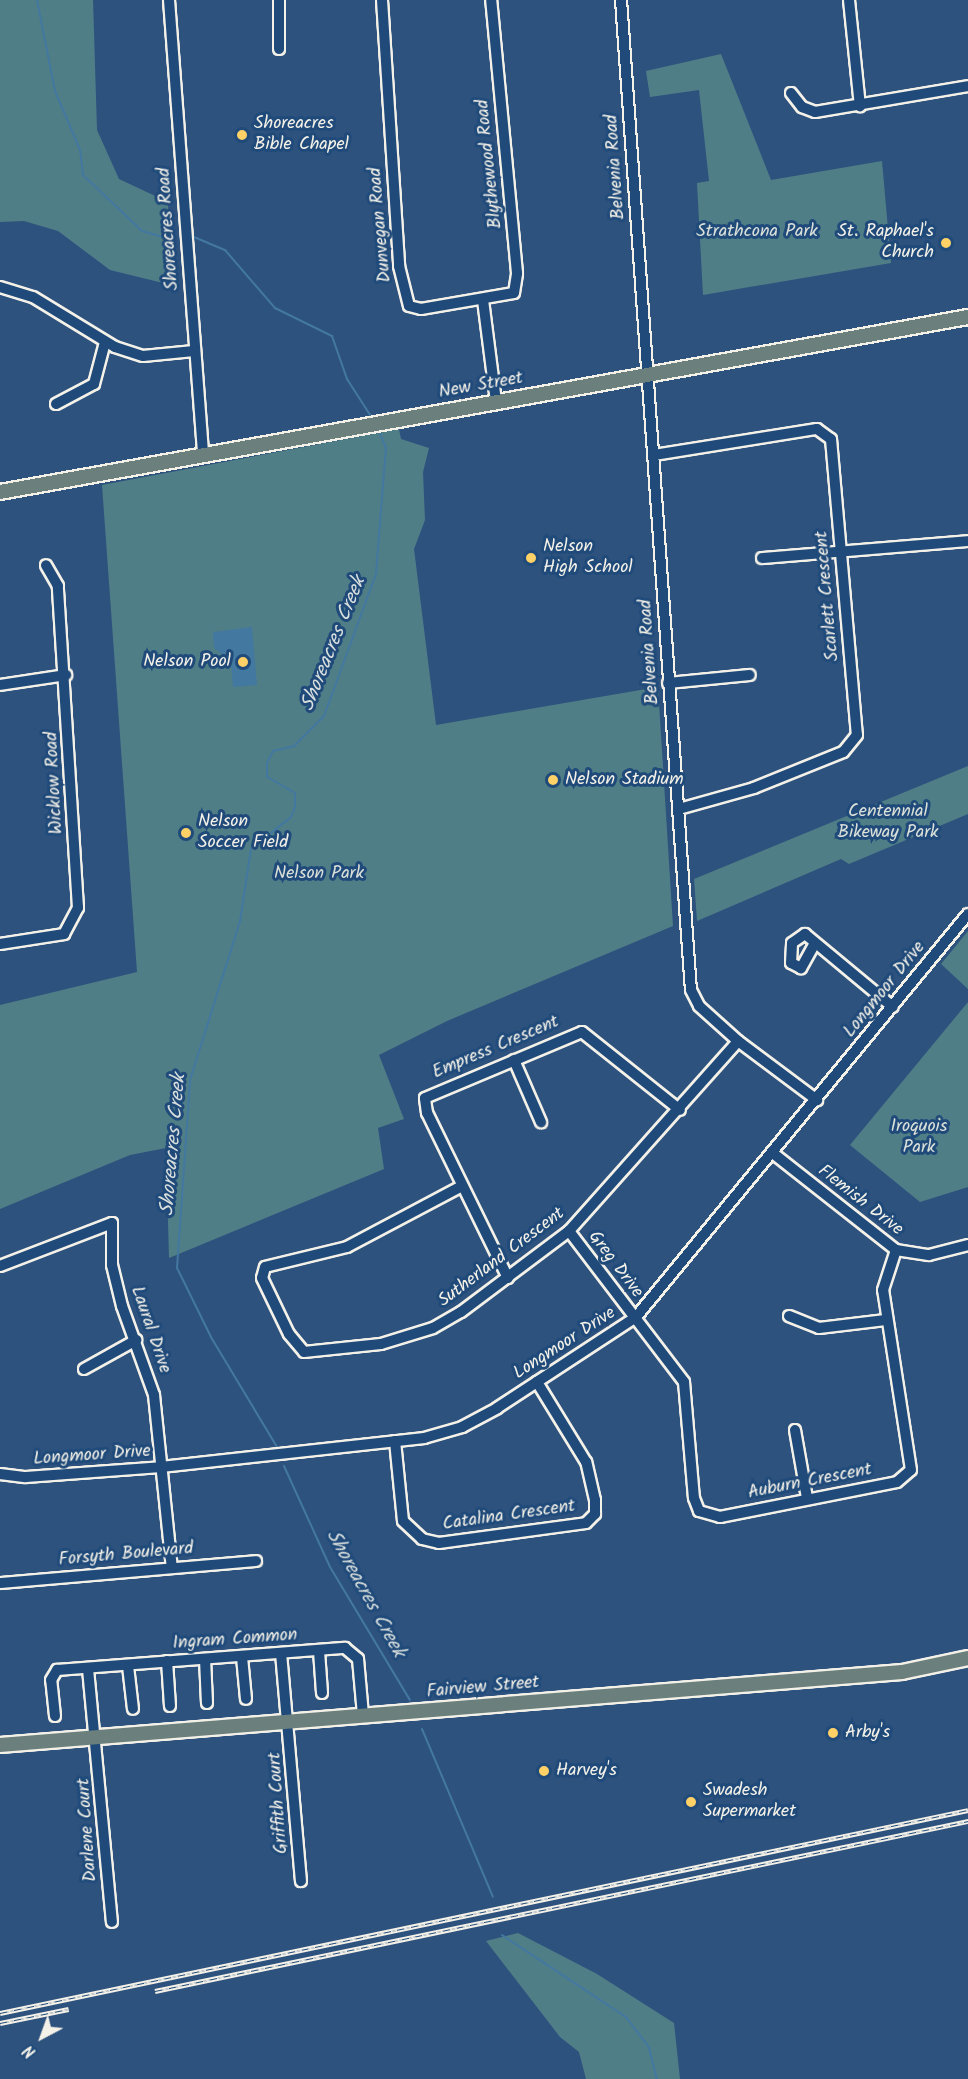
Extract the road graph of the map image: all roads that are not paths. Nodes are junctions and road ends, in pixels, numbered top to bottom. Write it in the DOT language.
graph roads {
  1 [pos="169,0"];
  2 [pos="279,0"];
  3 [pos="382,0"];
  4 [pos="491,0"];
  5 [pos="621,0"];
  6 [pos="849,0"];
  7 [pos="279,49"];
  8 [pos="968,86"];
  9 [pos="791,93"];
  10 [pos="860,106"];
  11 [pos="0,287"];
  12 [pos="483,300"];
  13 [pos="968,316"];
  14 [pos="105,342"];
  15 [pos="194,351"];
  16 [pos="648,375"];
  17 [pos="496,401"];
  18 [pos="56,404"];
  19 [pos="654,455"];
  20 [pos="203,456"];
  21 [pos="0,492"];
  22 [pos="968,541"];
  23 [pos="840,551"];
  24 [pos="762,558"];
  25 [pos="46,565"];
  26 [pos="66,675"];
  27 [pos="750,675"];
  28 [pos="668,683"];
  29 [pos="0,684"];
  30 [pos="678,809"];
  31 [pos="968,914"];
  32 [pos="815,943"];
  33 [pos="0,944"];
  34 [pos="893,1007"];
  35 [pos="738,1041"];
  36 [pos="514,1060"];
  37 [pos="817,1100"];
  38 [pos="680,1110"];
  39 [pos="541,1122"];
  40 [pos="774,1154"];
  41 [pos="462,1186"];
  42 [pos="569,1231"];
  43 [pos="968,1245"];
  44 [pos="896,1250"];
  45 [pos="0,1266"];
  46 [pos="508,1278"];
  47 [pos="789,1316"];
  48 [pos="636,1317"];
  49 [pos="886,1320"];
  50 [pos="136,1340"];
  51 [pos="84,1369"];
  52 [pos="537,1382"];
  53 [pos="795,1430"];
  54 [pos="394,1441"];
  55 [pos="161,1467"];
  56 [pos="0,1474"];
  57 [pos="807,1498"];
  58 [pos="256,1561"];
  59 [pos="172,1568"];
  60 [pos="0,1583"];
  61 [pos="320,1651"];
  62 [pos="281,1653"];
  63 [pos="242,1657"];
  64 [pos="968,1658"];
  65 [pos="205,1659"];
  66 [pos="167,1661"];
  67 [pos="128,1666"];
  68 [pos="88,1669"];
  69 [pos="322,1693"];
  70 [pos="246,1700"];
  71 [pos="207,1703"];
  72 [pos="170,1706"];
  73 [pos="133,1709"];
  74 [pos="363,1715"];
  75 [pos="55,1716"];
  76 [pos="289,1723"];
  77 [pos="98,1737"];
  78 [pos="0,1745"];
  79 [pos="301,1881"];
  80 [pos="112,1922"];
  1 -- 15 [label="street, Shoreacres Road"];
  2 -- 7 [label="street"];
  3 -- 12 [label="street, Dunvegan Road"];
  4 -- 12 [label="street, Blythewood Road"];
  5 -- 16 [label="street, Belvenia Road"];
  6 -- 10 [label="street"];
  8 -- 10 [label="street"];
  9 -- 10 [label="street"];
  11 -- 14 [label="street"];
  12 -- 17 [label="street"];
  13 -- 16 [label="main road, New Street"];
  14 -- 15 [label="street"];
  14 -- 18 [label="street"];
  15 -- 20 [label="street, Shoreacres Road"];
  16 -- 17 [label="main road, New Street"];
  16 -- 19 [label="street, Belvenia Road"];
  17 -- 20 [label="main road, New Street"];
  19 -- 23 [label="street, Scarlett Crescent"];
  19 -- 28 [label="street, Belvenia Road"];
  20 -- 21 [label="main road, New Street"];
  22 -- 23 [label="street"];
  23 -- 24 [label="street"];
  23 -- 30 [label="street, Scarlett Crescent"];
  25 -- 26 [label="street, Wicklow Road"];
  26 -- 29 [label="street"];
  26 -- 33 [label="street, Wicklow Road"];
  27 -- 28 [label="street"];
  28 -- 30 [label="street, Belvenia Road"];
  30 -- 35 [label="street, Belvenia Road"];
  31 -- 34 [label="street, Longmoor Drive"];
  32 -- 34 [label="street"];
  34 -- 37 [label="street, Longmoor Drive"];
  35 -- 37 [label="street, Belvenia Road"];
  35 -- 38 [label="street, Sutherland Crescent"];
  36 -- 38 [label="street, Empress Crescent"];
  36 -- 39 [label="street"];
  36 -- 41 [label="street, Empress Crescent"];
  37 -- 40 [label="street, Longmoor Drive"];
  38 -- 42 [label="street, Sutherland Crescent"];
  40 -- 44 [label="street, Flemish Drive"];
  40 -- 48 [label="street, Longmoor Drive"];
  41 -- 46 [label="street, Empress Crescent"];
  41 -- 46 [label="street, Sutherland Crescent"];
  42 -- 46 [label="street, Sutherland Crescent"];
  42 -- 48 [label="street, Greg Drive"];
  43 -- 44 [label="street, Flemish Drive"];
  44 -- 49 [label="street, Auburn Crescent"];
  45 -- 50 [label="street, Laural Drive"];
  47 -- 49 [label="street"];
  48 -- 52 [label="street, Longmoor Drive"];
  48 -- 57 [label="street, Auburn Crescent"];
  49 -- 57 [label="street, Auburn Crescent"];
  50 -- 51 [label="street"];
  50 -- 55 [label="street, Laural Drive"];
  52 -- 54 [label="street, Longmoor Drive"];
  52 -- 54 [label="street, Catalina Crescent"];
  53 -- 57 [label="street"];
  54 -- 55 [label="street, Longmoor Drive"];
  55 -- 56 [label="street, Longmoor Drive"];
  55 -- 59 [label="street, Laural Drive"];
  58 -- 59 [label="street, Forsyth Boulevard"];
  59 -- 60 [label="street, Forsyth Boulevard"];
  61 -- 62 [label="street, Ingram Common"];
  61 -- 69 [label="street"];
  61 -- 74 [label="street, Ingram Common"];
  62 -- 63 [label="street, Ingram Common"];
  62 -- 76 [label="street, Griffith Court"];
  63 -- 65 [label="street, Ingram Common"];
  63 -- 70 [label="street"];
  64 -- 74 [label="main road, Fairview Street"];
  65 -- 66 [label="street, Ingram Common"];
  65 -- 71 [label="street"];
  66 -- 67 [label="street, Ingram Common"];
  66 -- 72 [label="street"];
  67 -- 68 [label="street, Ingram Common"];
  67 -- 73 [label="street"];
  68 -- 75 [label="street, Ingram Common"];
  68 -- 77 [label="street, Darlene Court"];
  74 -- 76 [label="main road, Fairview Street"];
  76 -- 77 [label="main road, Fairview Street"];
  76 -- 79 [label="street, Griffith Court"];
  77 -- 78 [label="main road, Fairview Street"];
  77 -- 80 [label="street, Darlene Court"];
}
